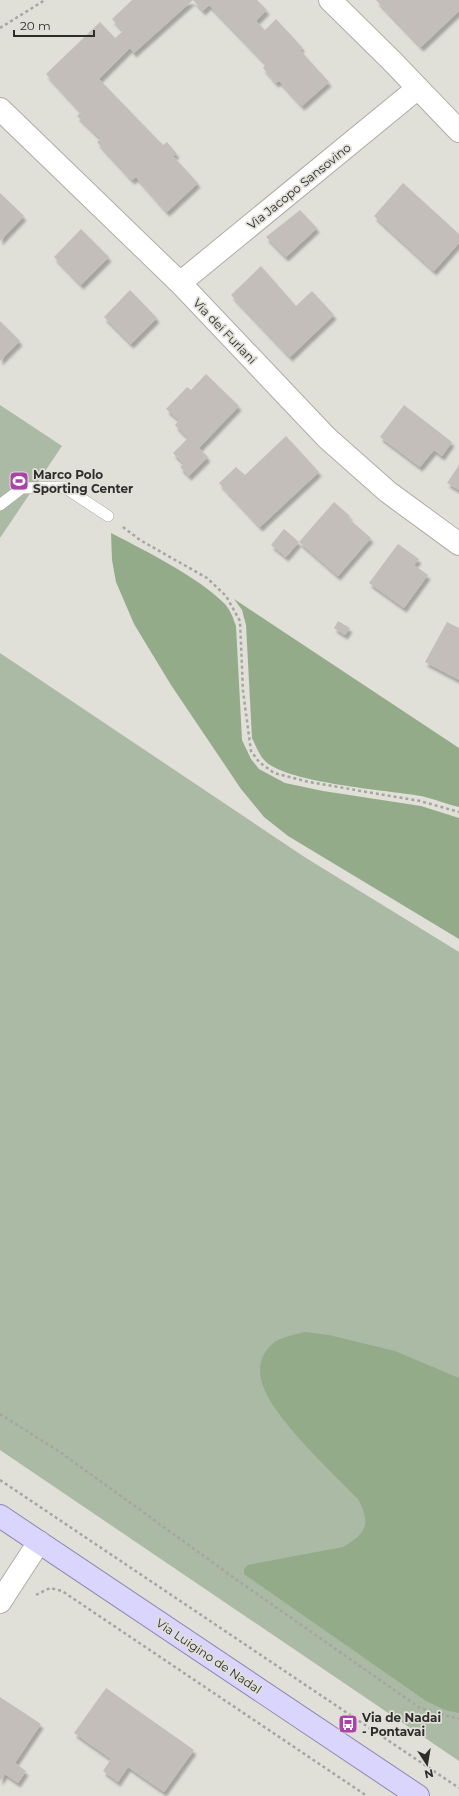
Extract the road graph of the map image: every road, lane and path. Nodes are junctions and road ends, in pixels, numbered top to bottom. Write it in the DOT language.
graph roads {
  1 [pos="46,0"];
  2 [pos="330,0"];
  3 [pos="0,28"];
  4 [pos="418,88"];
  5 [pos="0,109"];
  6 [pos="459,131"];
  7 [pos="180,283"];
  8 [pos="0,506"];
  9 [pos="108,516"];
  10 [pos="459,544"];
  11 [pos="459,812"];
  12 [pos="0,1414"];
  13 [pos="0,1480"];
  14 [pos="0,1516"];
  15 [pos="39,1542"];
  16 [pos="34,1597"];
  17 [pos="0,1602"];
  18 [pos="459,1719"];
  19 [pos="459,1788"];
  20 [pos="367,1796"];
  21 [pos="418,1796"];
  1 -- 3 [label="path"];
  2 -- 4 [label="street"];
  4 -- 6 [label="street"];
  4 -- 7 [label="street, Via Jacopo Sansovino"];
  5 -- 7 [label="street, Via dei Furlani"];
  7 -- 10 [label="street, Via dei Furlani"];
  8 -- 9 [label="lane"];
  9 -- 11 [label="path"];
  12 -- 18 [label="path"];
  13 -- 19 [label="path"];
  14 -- 15 [label="main road, Via Luigino de Nadal"];
  15 -- 17 [label="street"];
  15 -- 21 [label="main road, Via Luigino de Nadal"];
  16 -- 20 [label="path"];
}
